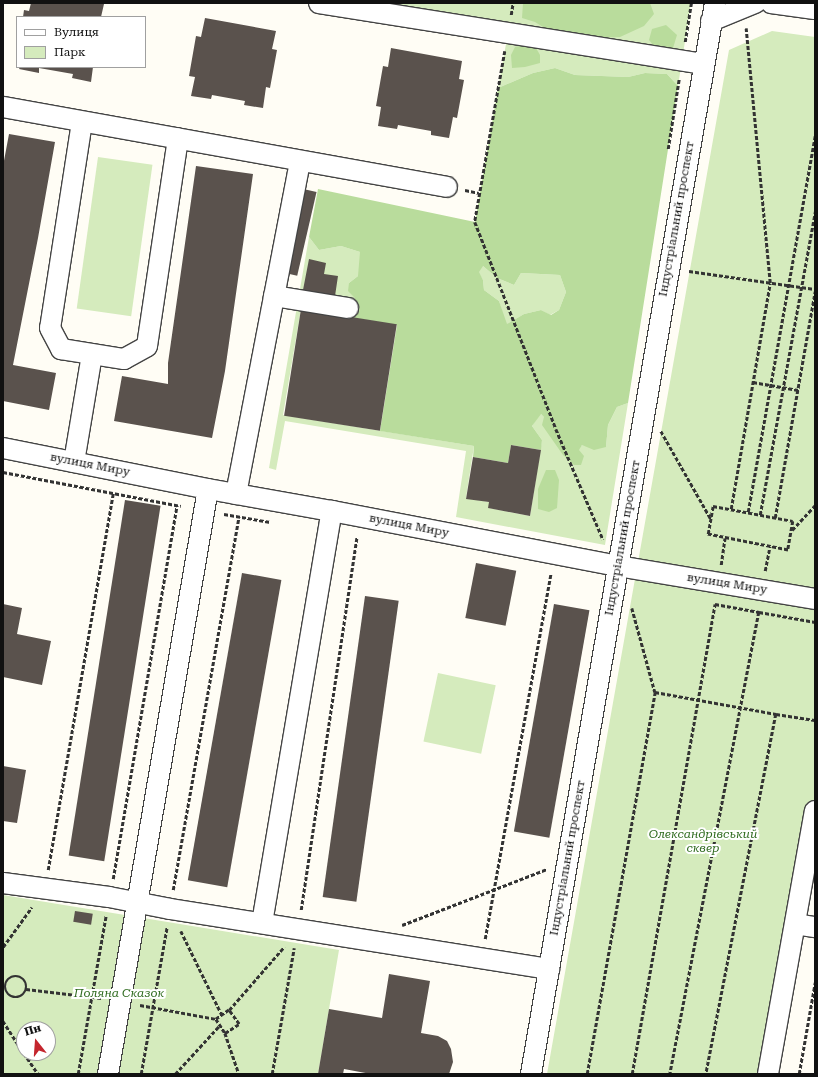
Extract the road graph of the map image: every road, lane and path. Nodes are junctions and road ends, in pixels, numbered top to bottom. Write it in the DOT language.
graph roads {
  1 [pos="319,3"];
  2 [pos="771,3"];
  3 [pos="750,6"];
  4 [pos="815,9"];
  5 [pos="713,12"];
  6 [pos="508,33"];
  7 [pos="704,64"];
  8 [pos="3,107"];
  9 [pos="82,122"];
  10 [pos="815,134"];
  11 [pos="178,138"];
  12 [pos="300,160"];
  13 [pos="446,187"];
  14 [pos="815,211"];
  15 [pos="687,271"];
  16 [pos="770,283"];
  17 [pos="788,286"];
  18 [pos="800,287"];
  19 [pos="815,290"];
  20 [pos="274,296"];
  21 [pos="348,308"];
  22 [pos="92,354"];
  23 [pos="753,382"];
  24 [pos="798,390"];
  25 [pos="646,404"];
  26 [pos="3,448"];
  27 [pos="74,462"];
  28 [pos="208,489"];
  29 [pos="113,493"];
  30 [pos="236,494"];
  31 [pos="177,505"];
  32 [pos="815,506"];
  33 [pos="731,509"];
  34 [pos="332,511"];
  35 [pos="748,512"];
  36 [pos="760,515"];
  37 [pos="239,516"];
  38 [pos="775,518"];
  39 [pos="711,519"];
  40 [pos="791,530"];
  41 [pos="357,537"];
  42 [pos="726,538"];
  43 [pos="605,545"];
  44 [pos="770,546"];
  45 [pos="618,566"];
  46 [pos="721,566"];
  47 [pos="765,573"];
  48 [pos="551,574"];
  49 [pos="815,599"];
  50 [pos="630,602"];
  51 [pos="759,612"];
  52 [pos="815,622"];
  53 [pos="655,692"];
  54 [pos="697,701"];
  55 [pos="741,707"];
  56 [pos="776,714"];
  57 [pos="815,720"];
  58 [pos="815,811"];
  59 [pos="549,868"];
  60 [pos="3,883"];
  61 [pos="45,890"];
  62 [pos="110,897"];
  63 [pos="138,903"];
  64 [pos="170,909"];
  65 [pos="262,923"];
  66 [pos="795,924"];
  67 [pos="402,925"];
  68 [pos="815,927"];
  69 [pos="298,929"];
  70 [pos="3,947"];
  71 [pos="481,958"];
  72 [pos="549,969"];
  73 [pos="815,982"];
  74 [pos="4,986"];
  75 [pos="26,989"];
  76 [pos="91,997"];
  77 [pos="121,1002"];
  78 [pos="153,1008"];
  79 [pos="230,1010"];
  80 [pos="222,1015"];
  81 [pos="216,1019"];
  82 [pos="3,1021"];
  83 [pos="220,1024"];
  84 [pos="225,1033"];
  85 [pos="16,1041"];
  86 [pos="29,1061"];
  87 [pos="38,1074"];
  88 [pos="78,1074"];
  89 [pos="108,1074"];
  90 [pos="141,1074"];
  91 [pos="175,1074"];
  92 [pos="239,1074"];
  93 [pos="272,1074"];
  94 [pos="531,1074"];
  95 [pos="586,1074"];
  96 [pos="632,1074"];
  97 [pos="670,1074"];
  98 [pos="706,1074"];
  99 [pos="768,1074"];
  100 [pos="799,1074"];
  1 -- 6 [label="street"];
  2 -- 4 [label="street"];
  3 -- 5 [label="street"];
  3 -- 16 [label="path"];
  5 -- 7 [label="street, Індустріальний проспект"];
  6 -- 7 [label="street"];
  6 -- 43 [label="path"];
  7 -- 25 [label="street, Індустріальний проспект"];
  8 -- 9 [label="street"];
  9 -- 11 [label="street"];
  9 -- 22 [label="street"];
  10 -- 17 [label="path"];
  11 -- 12 [label="street"];
  11 -- 22 [label="street"];
  12 -- 13 [label="street"];
  12 -- 20 [label="street"];
  14 -- 18 [label="path"];
  15 -- 16 [label="path"];
  16 -- 17 [label="path"];
  16 -- 23 [label="path"];
  17 -- 18 [label="path"];
  17 -- 35 [label="path"];
  18 -- 19 [label="path"];
  18 -- 36 [label="path"];
  19 -- 24 [label="path"];
  20 -- 21 [label="street"];
  20 -- 30 [label="street"];
  22 -- 27 [label="street"];
  23 -- 24 [label="path"];
  23 -- 33 [label="path"];
  24 -- 38 [label="path"];
  25 -- 39 [label="path"];
  25 -- 45 [label="street, Індустріальний проспект"];
  26 -- 27 [label="street, вулиця Миру"];
  27 -- 28 [label="street, вулиця Миру"];
  28 -- 30 [label="street, вулиця Миру"];
  28 -- 63 [label="street"];
  29 -- 61 [label="path"];
  30 -- 34 [label="street, вулиця Миру"];
  31 -- 62 [label="path"];
  32 -- 40 [label="path"];
  33 -- 35 [label="path"];
  33 -- 39 [label="path"];
  34 -- 45 [label="street, вулиця Миру"];
  34 -- 65 [label="street"];
  35 -- 36 [label="path"];
  36 -- 38 [label="path"];
  37 -- 64 [label="path"];
  38 -- 40 [label="path"];
  39 -- 42 [label="path"];
  40 -- 44 [label="path"];
  41 -- 69 [label="path"];
  42 -- 44 [label="path"];
  42 -- 46 [label="path"];
  44 -- 47 [label="path"];
  45 -- 49 [label="street, вулиця Миру"];
  45 -- 72 [label="street, Індустріальний проспект"];
  48 -- 71 [label="path"];
  50 -- 53 [label="path"];
  51 -- 52 [label="path"];
  51 -- 54 [label="path"];
  51 -- 55 [label="path"];
  53 -- 54 [label="path"];
  53 -- 95 [label="path"];
  54 -- 55 [label="path"];
  54 -- 96 [label="path"];
  55 -- 56 [label="path"];
  55 -- 97 [label="path"];
  56 -- 57 [label="path"];
  56 -- 98 [label="path"];
  58 -- 66 [label="street"];
  59 -- 67 [label="path"];
  60 -- 61 [label="street"];
  61 -- 62 [label="street"];
  61 -- 70 [label="path"];
  62 -- 63 [label="street"];
  62 -- 76 [label="path"];
  63 -- 64 [label="street"];
  63 -- 77 [label="street"];
  64 -- 65 [label="street"];
  64 -- 78 [label="path"];
  64 -- 80 [label="path"];
  65 -- 69 [label="street"];
  66 -- 68 [label="street"];
  66 -- 99 [label="street"];
  69 -- 71 [label="street"];
  69 -- 79 [label="path"];
  69 -- 93 [label="path"];
  71 -- 72 [label="street"];
  72 -- 94 [label="street, Індустріальний проспект"];
  73 -- 100 [label="path"];
  74 -- 75 [label="path"];
  74 -- 75 [label="path"];
  75 -- 76 [label="path"];
  76 -- 77 [label="path"];
  76 -- 88 [label="path"];
  77 -- 78 [label="path"];
  77 -- 89 [label="street"];
  78 -- 81 [label="path"];
  78 -- 90 [label="path"];
  79 -- 80 [label="path"];
  79 -- 84 [label="path"];
  80 -- 81 [label="path"];
  81 -- 83 [label="path"];
  82 -- 85 [label="path"];
  83 -- 84 [label="path"];
  83 -- 91 [label="path"];
  84 -- 92 [label="path"];
  86 -- 87 [label="path"];
}
